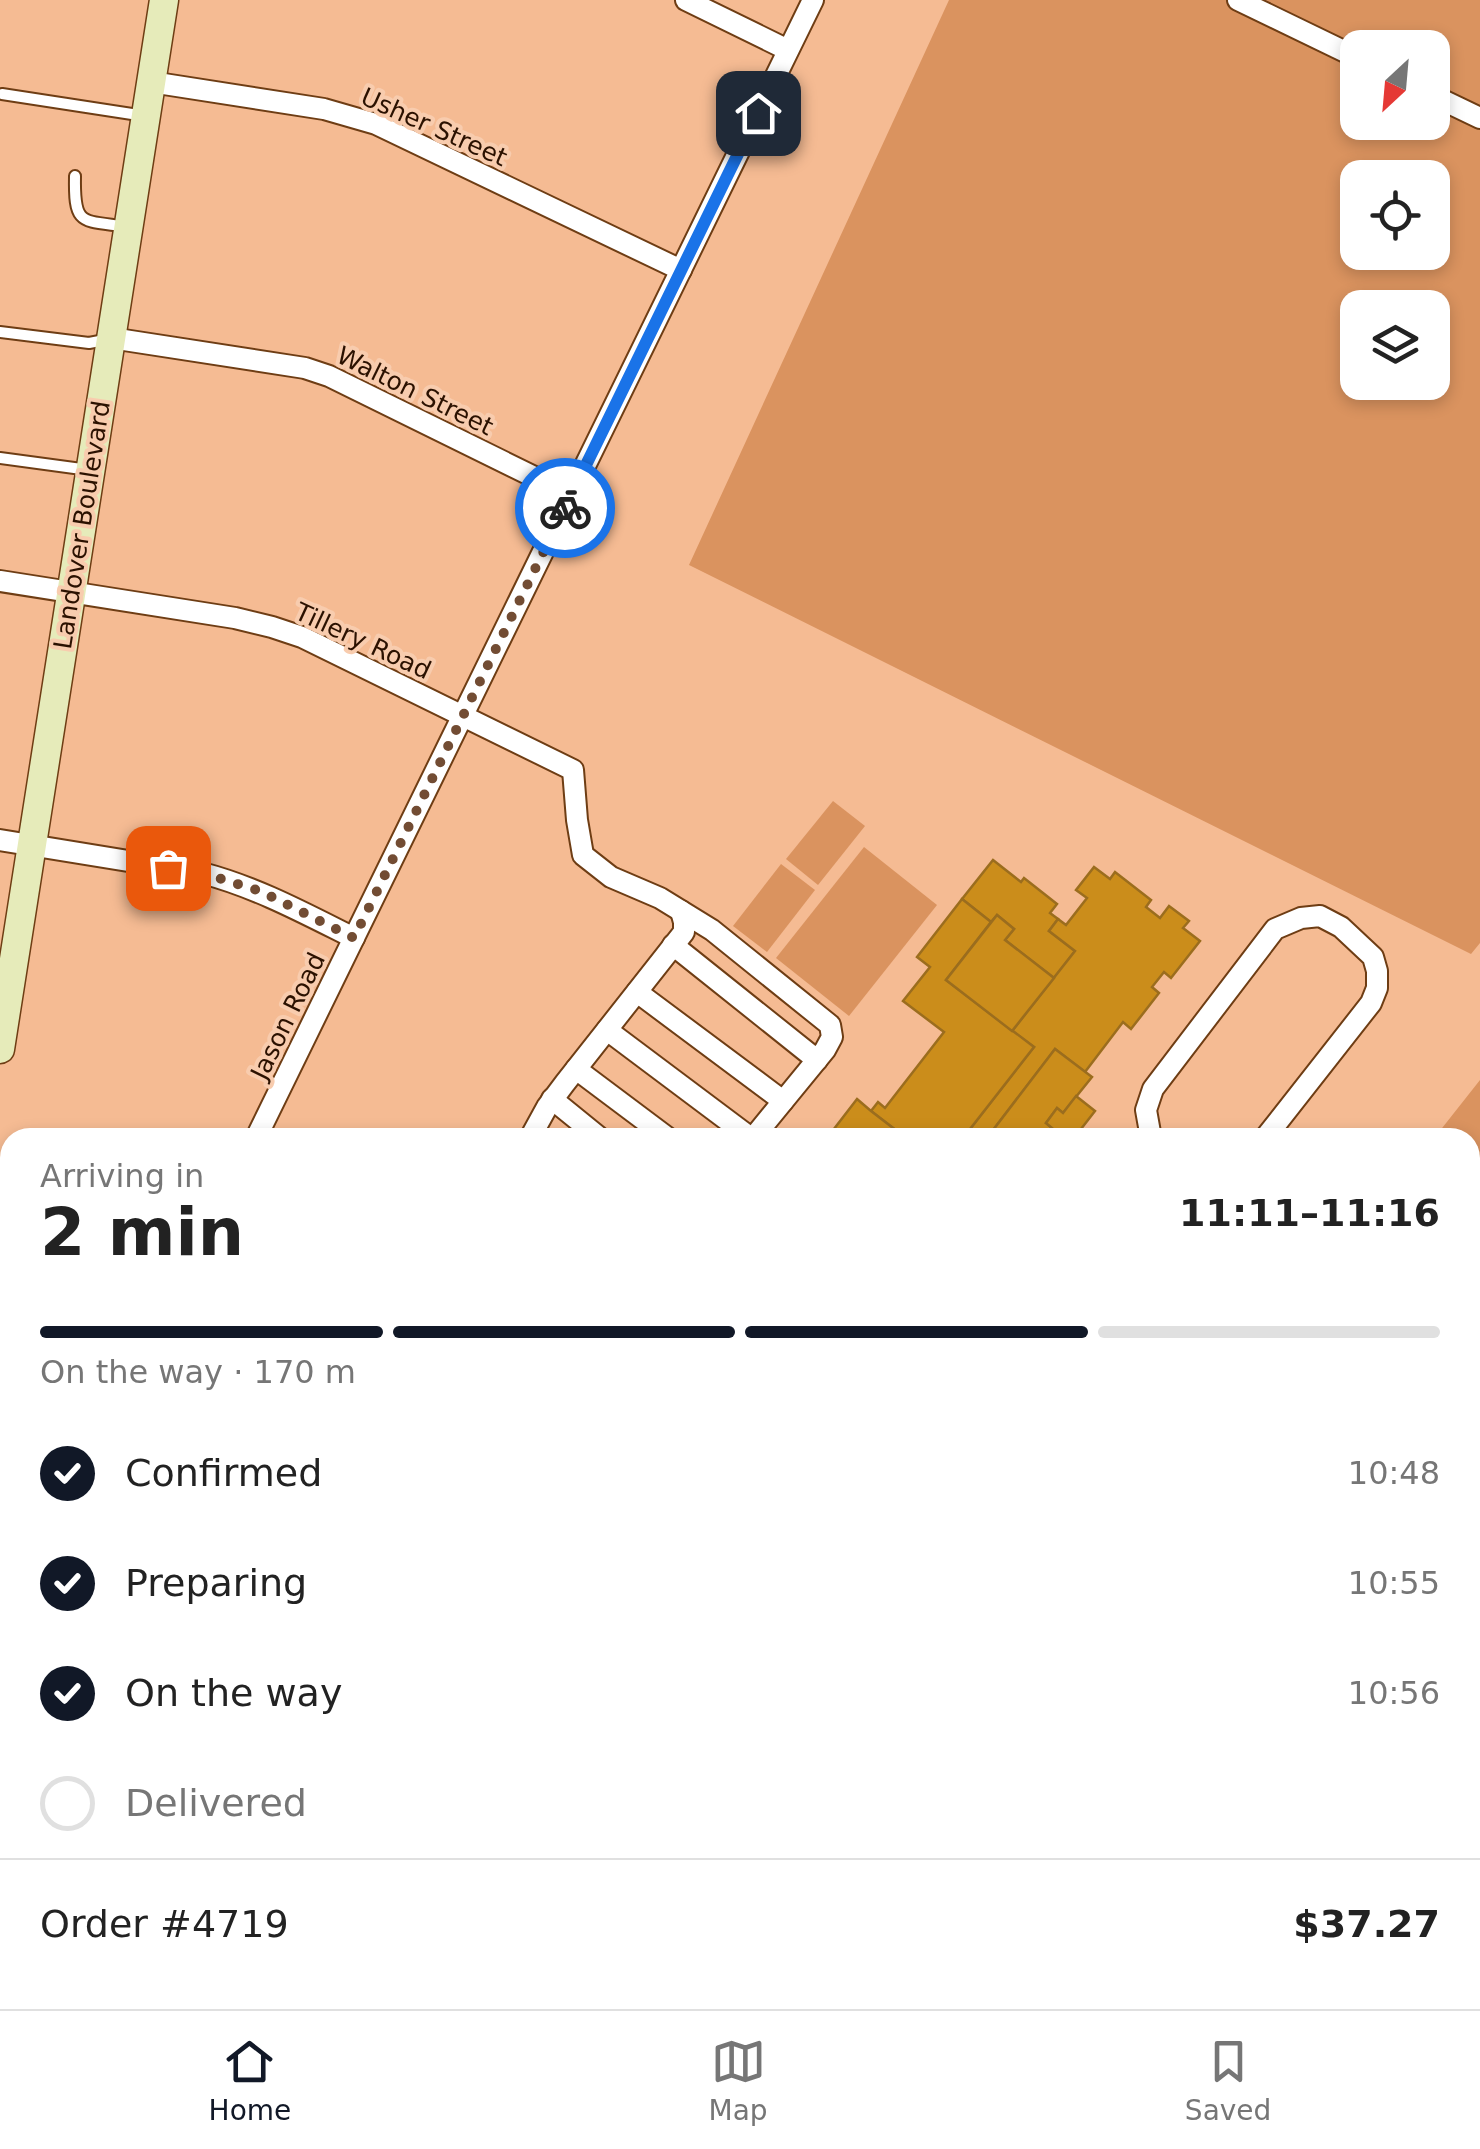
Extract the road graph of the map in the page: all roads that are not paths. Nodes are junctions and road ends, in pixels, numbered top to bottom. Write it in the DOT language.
graph roads {
  1 [pos="164,0"];
  2 [pos="686,0"];
  3 [pos="813,0"];
  4 [pos="1238,0"];
  5 [pos="1340,49"];
  6 [pos="788,50"];
  7 [pos="151,82"];
  8 [pos="2,94"];
  9 [pos="1450,104"];
  10 [pos="146,116"];
  11 [pos="1480,118"];
  12 [pos="74,176"];
  13 [pos="128,227"];
  14 [pos="681,270"];
  15 [pos="0,332"];
  16 [pos="111,338"];
  17 [pos="0,458"];
  18 [pos="90,470"];
  19 [pos="571,495"];
  20 [pos="0,581"];
  21 [pos="71,592"];
  22 [pos="463,716"];
  23 [pos="0,840"];
  24 [pos="32,845"];
  25 [pos="681,912"];
  26 [pos="354,938"];
  27 [pos="673,945"];
  28 [pos="637,992"];
  29 [pos="607,1030"];
  30 [pos="0,1050"];
  31 [pos="818,1060"];
  32 [pos="576,1070"];
  33 [pos="552,1100"];
  34 [pos="783,1101"];
  35 [pos="261,1128"];
  36 [pos="536,1128"];
  37 [pos="587,1128"];
  38 [pos="654,1128"];
  39 [pos="739,1128"];
  40 [pos="760,1128"];
  41 [pos="1149,1128"];
  42 [pos="1273,1128"];
  1 -- 7 [label="street, Landover Boulevard"];
  2 -- 6 [label="street"];
  3 -- 6 [label="street, Jason Road"];
  4 -- 5 [label="street"];
  6 -- 14 [label="street, Jason Road"];
  7 -- 10 [label="street, Landover Boulevard"];
  7 -- 14 [label="street, Usher Street"];
  8 -- 10 [label="lane"];
  9 -- 11 [label="street"];
  10 -- 13 [label="street, Landover Boulevard"];
  12 -- 13 [label="lane"];
  13 -- 16 [label="street, Landover Boulevard"];
  14 -- 19 [label="street, Jason Road"];
  15 -- 16 [label="lane"];
  16 -- 18 [label="street, Landover Boulevard"];
  16 -- 19 [label="street, Walton Street"];
  17 -- 18 [label="lane"];
  18 -- 21 [label="street, Landover Boulevard"];
  19 -- 22 [label="street, Jason Road"];
  20 -- 21 [label="street, Tillery Road"];
  21 -- 22 [label="street, Tillery Road"];
  21 -- 24 [label="street, Landover Boulevard"];
  22 -- 25 [label="street, Tillery Road"];
  22 -- 26 [label="street, Jason Road"];
  23 -- 24 [label="street"];
  24 -- 26 [label="street"];
  24 -- 30 [label="street, Landover Boulevard"];
  25 -- 27 [label="street"];
  25 -- 31 [label="street"];
  26 -- 35 [label="street, Jason Road"];
  27 -- 28 [label="street"];
  27 -- 31 [label="street"];
  28 -- 29 [label="street"];
  28 -- 34 [label="street"];
  29 -- 32 [label="street"];
  29 -- 39 [label="street"];
  31 -- 34 [label="street"];
  32 -- 33 [label="street"];
  32 -- 38 [label="street"];
  33 -- 36 [label="street"];
  33 -- 37 [label="street"];
  34 -- 40 [label="street"];
  41 -- 42 [label="street"];
}
